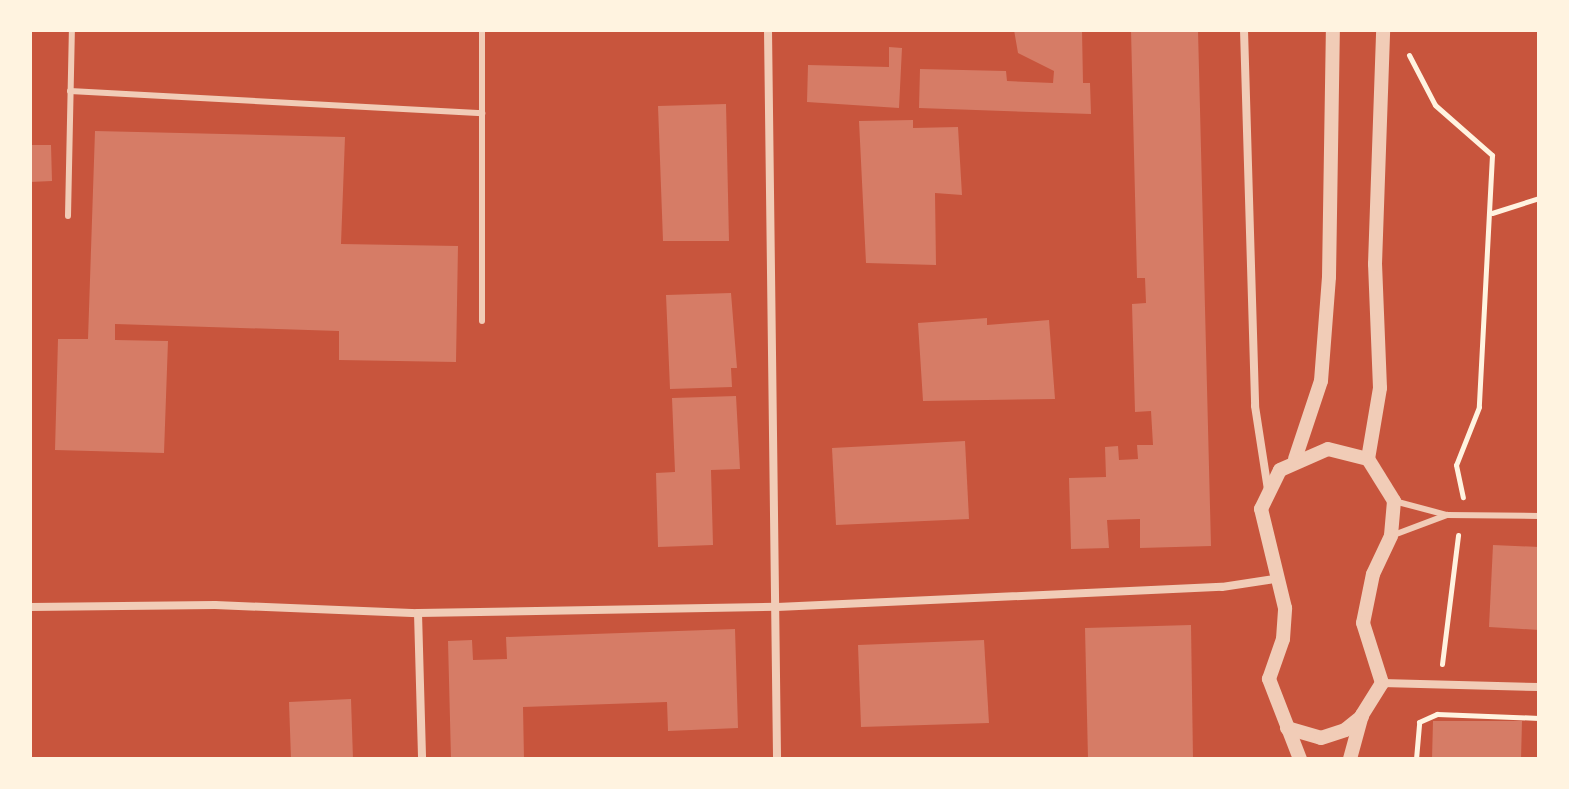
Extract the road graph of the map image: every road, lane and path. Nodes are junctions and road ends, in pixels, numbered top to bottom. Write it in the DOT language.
graph roads {
  1 [pos="72,30"];
  2 [pos="482,30"];
  3 [pos="768,30"];
  4 [pos="1244,30"];
  5 [pos="1333,30"];
  6 [pos="1383,30"];
  7 [pos="1407,48"];
  8 [pos="70,91"];
  9 [pos="482,113"];
  10 [pos="1539,198"];
  11 [pos="1492,213"];
  12 [pos="68,216"];
  13 [pos="482,321"];
  14 [pos="1295,459"];
  15 [pos="1368,459"];
  16 [pos="1268,490"];
  17 [pos="1394,501"];
  18 [pos="1447,515"];
  19 [pos="1462,516"];
  20 [pos="1539,516"];
  21 [pos="1391,536"];
  22 [pos="1274,579"];
  23 [pos="30,607"];
  24 [pos="777,607"];
  25 [pos="418,613"];
  26 [pos="1382,683"];
  27 [pos="1440,684"];
  28 [pos="1539,687"];
  29 [pos="1437,714"];
  30 [pos="1362,715"];
  31 [pos="1539,718"];
  32 [pos="1287,728"];
  33 [pos="422,759"];
  34 [pos="777,759"];
  35 [pos="1300,759"];
  36 [pos="1350,759"];
  37 [pos="1416,759"];
  1 -- 8 [label="lane"];
  2 -- 9 [label="lane"];
  3 -- 24 [label="street"];
  4 -- 16 [label="street"];
  5 -- 14 [label="street"];
  6 -- 15 [label="street"];
  7 -- 11 [label="path"];
  8 -- 9 [label="lane"];
  8 -- 12 [label="lane"];
  9 -- 13 [label="lane"];
  10 -- 11 [label="path"];
  11 -- 19 [label="path"];
  14 -- 15 [label="street"];
  14 -- 16 [label="street"];
  15 -- 17 [label="street"];
  16 -- 22 [label="street"];
  17 -- 18 [label="lane"];
  17 -- 21 [label="street"];
  18 -- 19 [label="lane"];
  18 -- 21 [label="lane"];
  19 -- 20 [label="lane"];
  19 -- 27 [label="path"];
  21 -- 26 [label="street"];
  22 -- 24 [label="street"];
  22 -- 32 [label="street"];
  23 -- 25 [label="street"];
  24 -- 25 [label="street"];
  24 -- 34 [label="street"];
  25 -- 33 [label="street"];
  26 -- 27 [label="street"];
  26 -- 30 [label="street"];
  27 -- 28 [label="street"];
  27 -- 29 [label="path"];
  29 -- 31 [label="path"];
  29 -- 37 [label="path"];
  30 -- 32 [label="street"];
  30 -- 36 [label="street"];
  32 -- 35 [label="street"];
}
